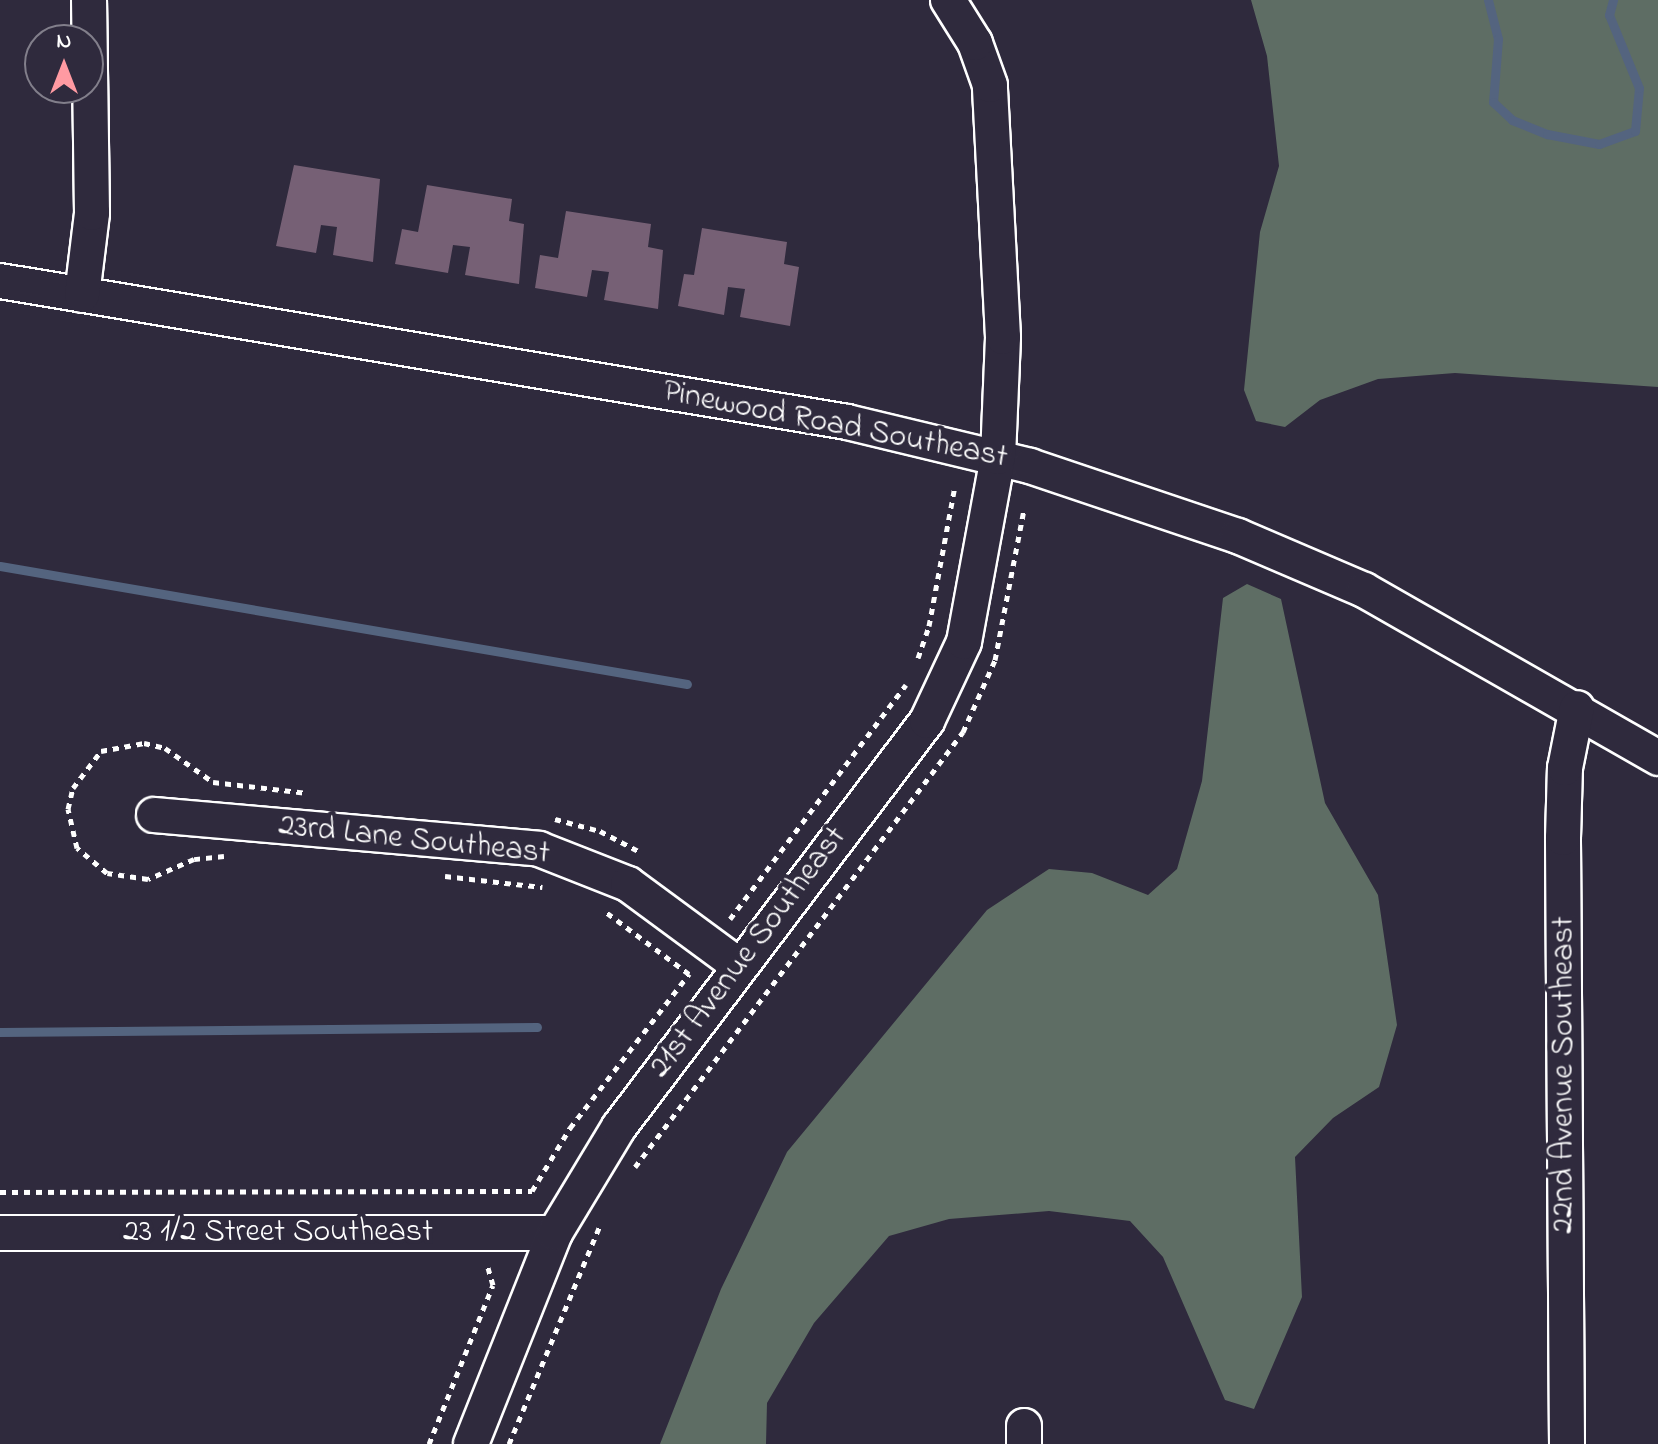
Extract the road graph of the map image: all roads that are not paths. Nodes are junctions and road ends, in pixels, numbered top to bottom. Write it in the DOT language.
graph roads {
  1 [pos="89,0"];
  2 [pos="948,0"];
  3 [pos="0,281"];
  4 [pos="82,295"];
  5 [pos="998,457"];
  6 [pos="1577,708"];
  7 [pos="1658,758"];
  8 [pos="154,815"];
  9 [pos="738,965"];
  10 [pos="0,1233"];
  11 [pos="555,1233"];
  12 [pos="471,1444"];
  13 [pos="1567,1444"];
  1 -- 4 [label="street"];
  2 -- 5 [label="street, 21st Avenue Southeast"];
  3 -- 4 [label="street, Pinewood Road Southeast"];
  4 -- 5 [label="street, Pinewood Road Southeast"];
  5 -- 6 [label="street, Pinewood Road Southeast"];
  5 -- 9 [label="street, 21st Avenue Southeast"];
  6 -- 7 [label="street, Pinewood Road Southeast"];
  6 -- 13 [label="street, 22nd Avenue Southeast"];
  8 -- 9 [label="street, 23rd Lane Southeast"];
  9 -- 11 [label="street, 21st Avenue Southeast"];
  10 -- 11 [label="street, 23 1/2 Street Southeast"];
  11 -- 12 [label="street, 21st Avenue Southeast"];
}
